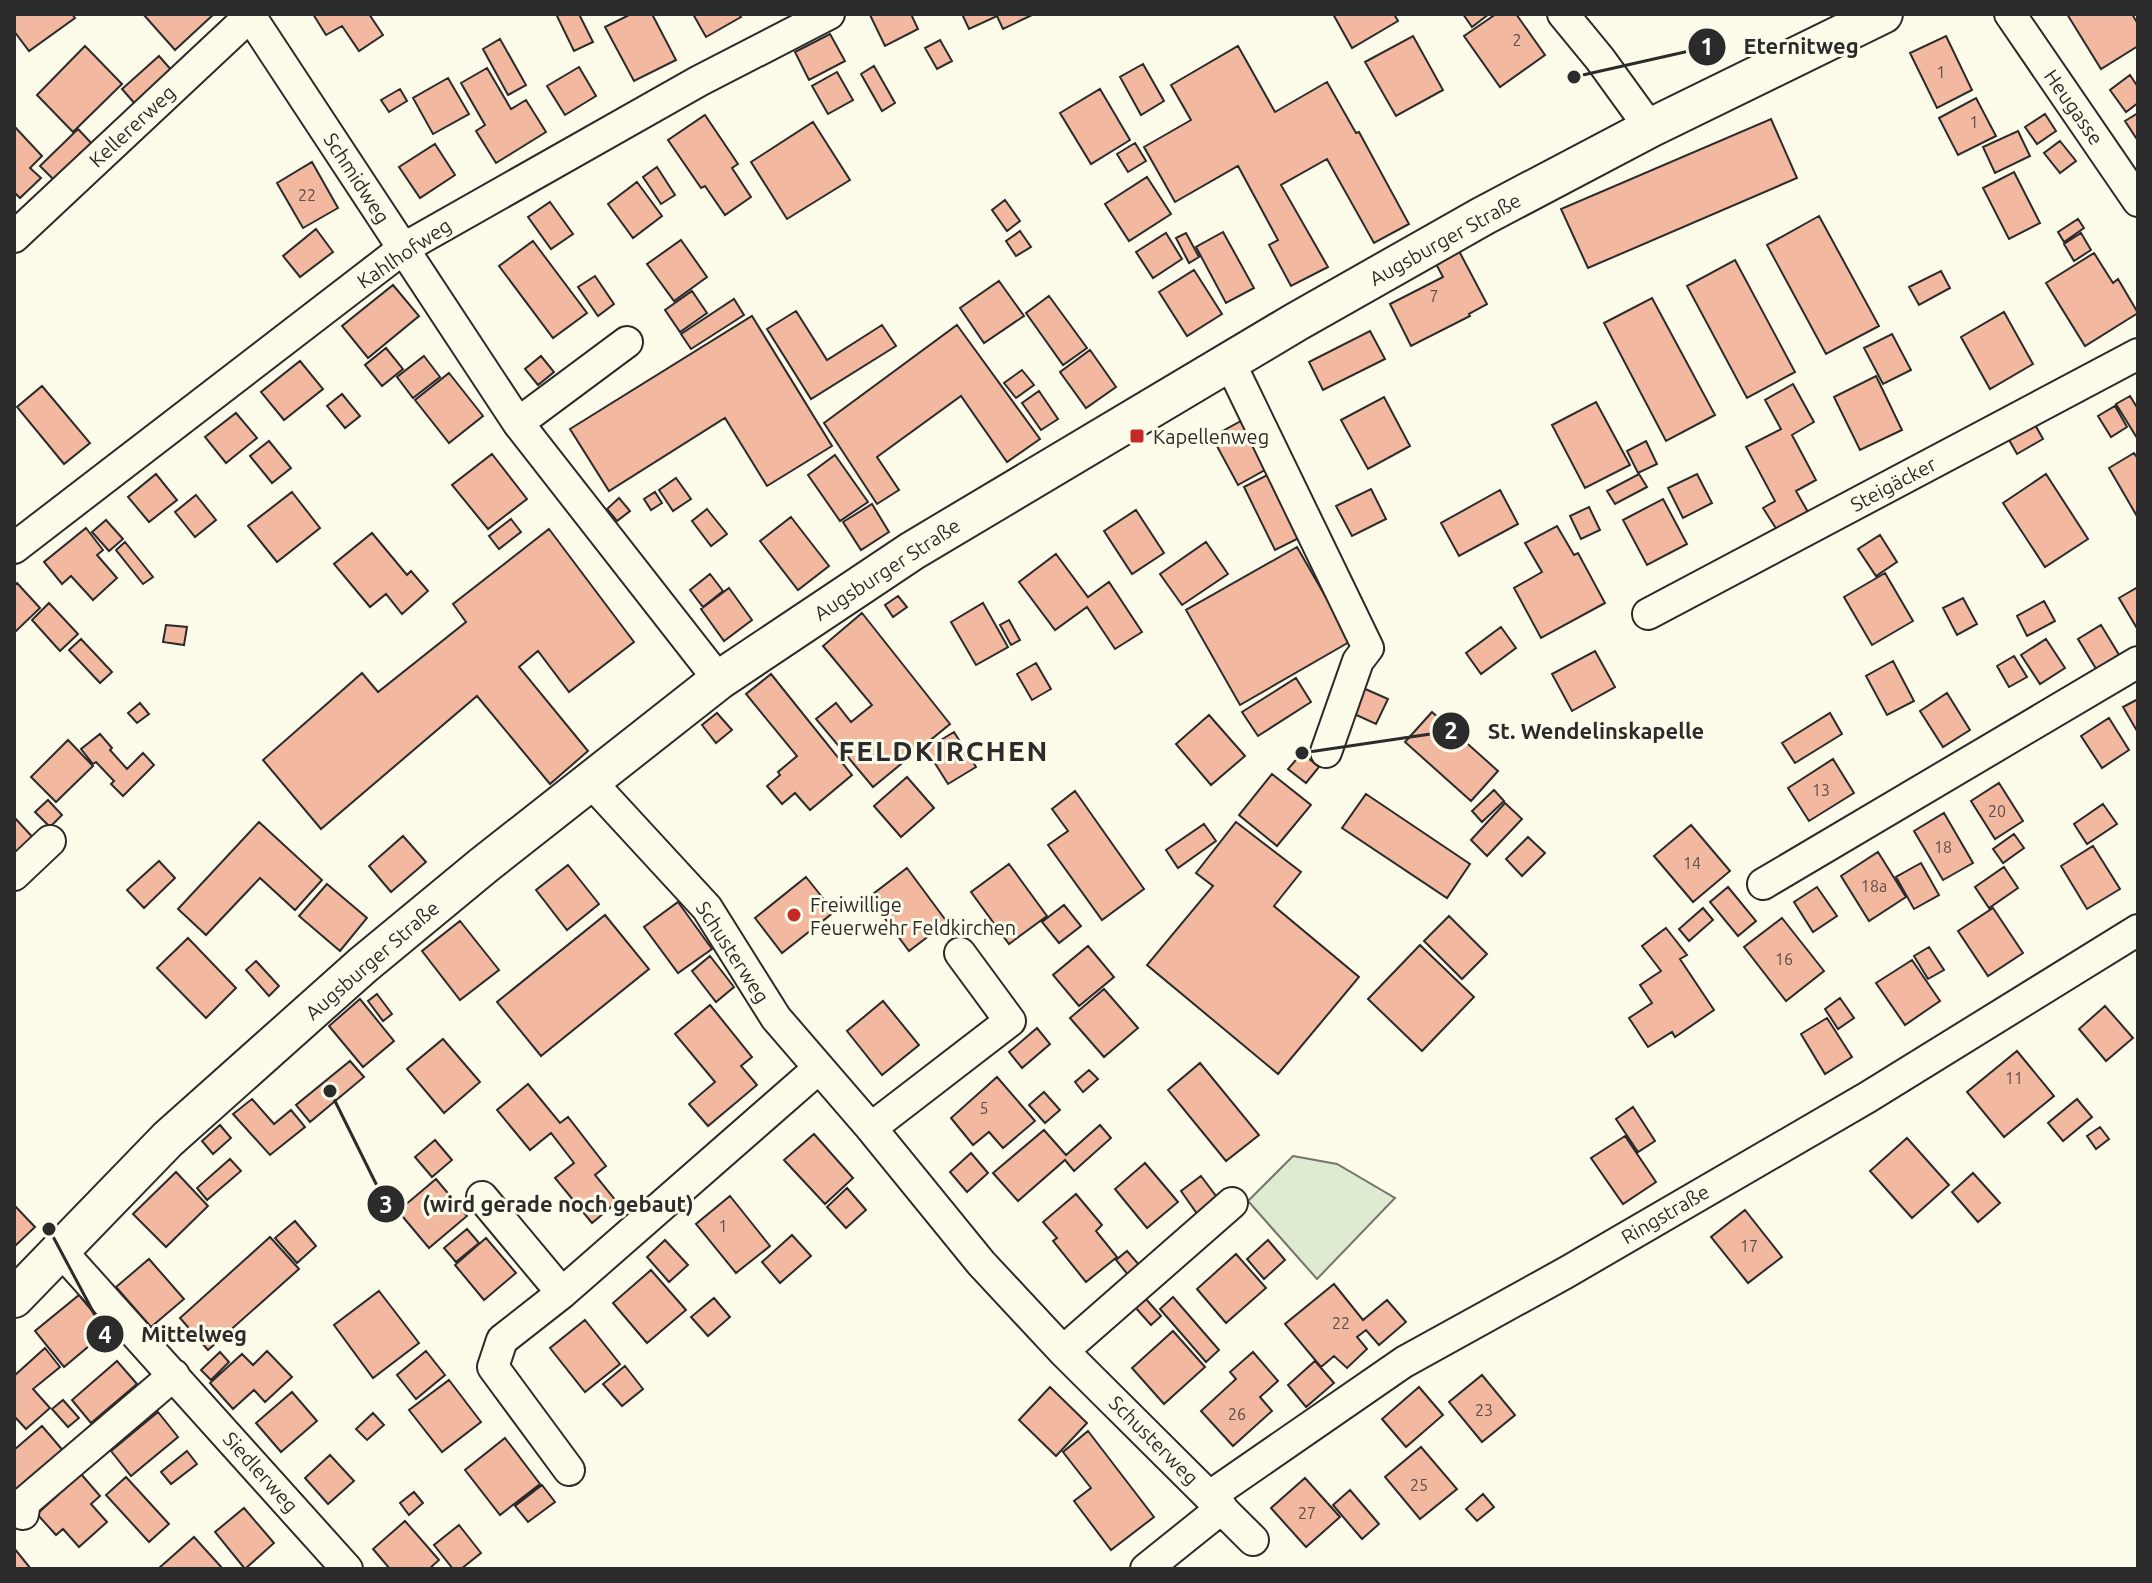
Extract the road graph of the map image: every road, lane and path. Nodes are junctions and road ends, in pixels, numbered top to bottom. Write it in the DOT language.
graph roads {
  1 [pos="829,14"];
  2 [pos="1563,14"];
  3 [pos="1883,14"];
  4 [pos="2010,14"];
  5 [pos="250,15"];
  6 [pos="1650,128"];
  7 [pos="2138,201"];
  8 [pos="14,237"];
  9 [pos="404,248"];
  10 [pos="627,342"];
  11 [pos="2138,354"];
  12 [pos="1229,361"];
  13 [pos="518,423"];
  14 [pos="14,548"];
  15 [pos="1648,614"];
  16 [pos="2138,662"];
  17 [pos="719,680"];
  18 [pos="1326,752"];
  19 [pos="590,781"];
  20 [pos="50,841"];
  21 [pos="14,875"];
  22 [pos="1763,884"];
  23 [pos="2138,930"];
  24 [pos="960,953"];
  25 [pos="819,1068"];
  26 [pos="871,1128"];
  27 [pos="482,1197"];
  28 [pos="1232,1203"];
  29 [pos="61,1251"];
  30 [pos="562,1293"];
  31 [pos="14,1298"];
  32 [pos="1063,1351"];
  33 [pos="174,1375"];
  34 [pos="569,1470"];
  35 [pos="1216,1502"];
  36 [pos="23,1514"];
  37 [pos="1253,1540"];
  38 [pos="347,1569"];
  39 [pos="1146,1569"];
  1 -- 9 [label="street, Kahlhofweg"];
  2 -- 6 [label="street"];
  3 -- 6 [label="main road, Augsburger Straße"];
  4 -- 7 [label="street, Heugasse"];
  5 -- 8 [label="street, Kellererweg"];
  5 -- 9 [label="street, Schmidweg"];
  6 -- 12 [label="main road, Augsburger Straße"];
  9 -- 13 [label="street, Schmidweg"];
  9 -- 14 [label="street, Kahlhofweg"];
  10 -- 13 [label="street"];
  11 -- 15 [label="street, Steigäcker"];
  12 -- 17 [label="main road, Augsburger Straße"];
  12 -- 18 [label="street"];
  13 -- 17 [label="street, Schmidweg"];
  16 -- 22 [label="street"];
  17 -- 19 [label="main road, Augsburger Straße"];
  19 -- 25 [label="street, Schusterweg"];
  19 -- 29 [label="main road, Augsburger Straße"];
  20 -- 21 [label="street"];
  23 -- 35 [label="street, Ringstraße"];
  24 -- 26 [label="street"];
  25 -- 26 [label="street, Schusterweg"];
  25 -- 30 [label="street"];
  26 -- 32 [label="street, Schusterweg"];
  27 -- 30 [label="street"];
  28 -- 32 [label="street"];
  29 -- 31 [label="main road, Augsburger Straße"];
  29 -- 33 [label="street, Siedlerweg"];
  30 -- 34 [label="street"];
  32 -- 35 [label="street, Schusterweg"];
  33 -- 36 [label="street"];
  33 -- 38 [label="street, Siedlerweg"];
  35 -- 37 [label="street"];
  35 -- 39 [label="street, Ringstraße"];
}
